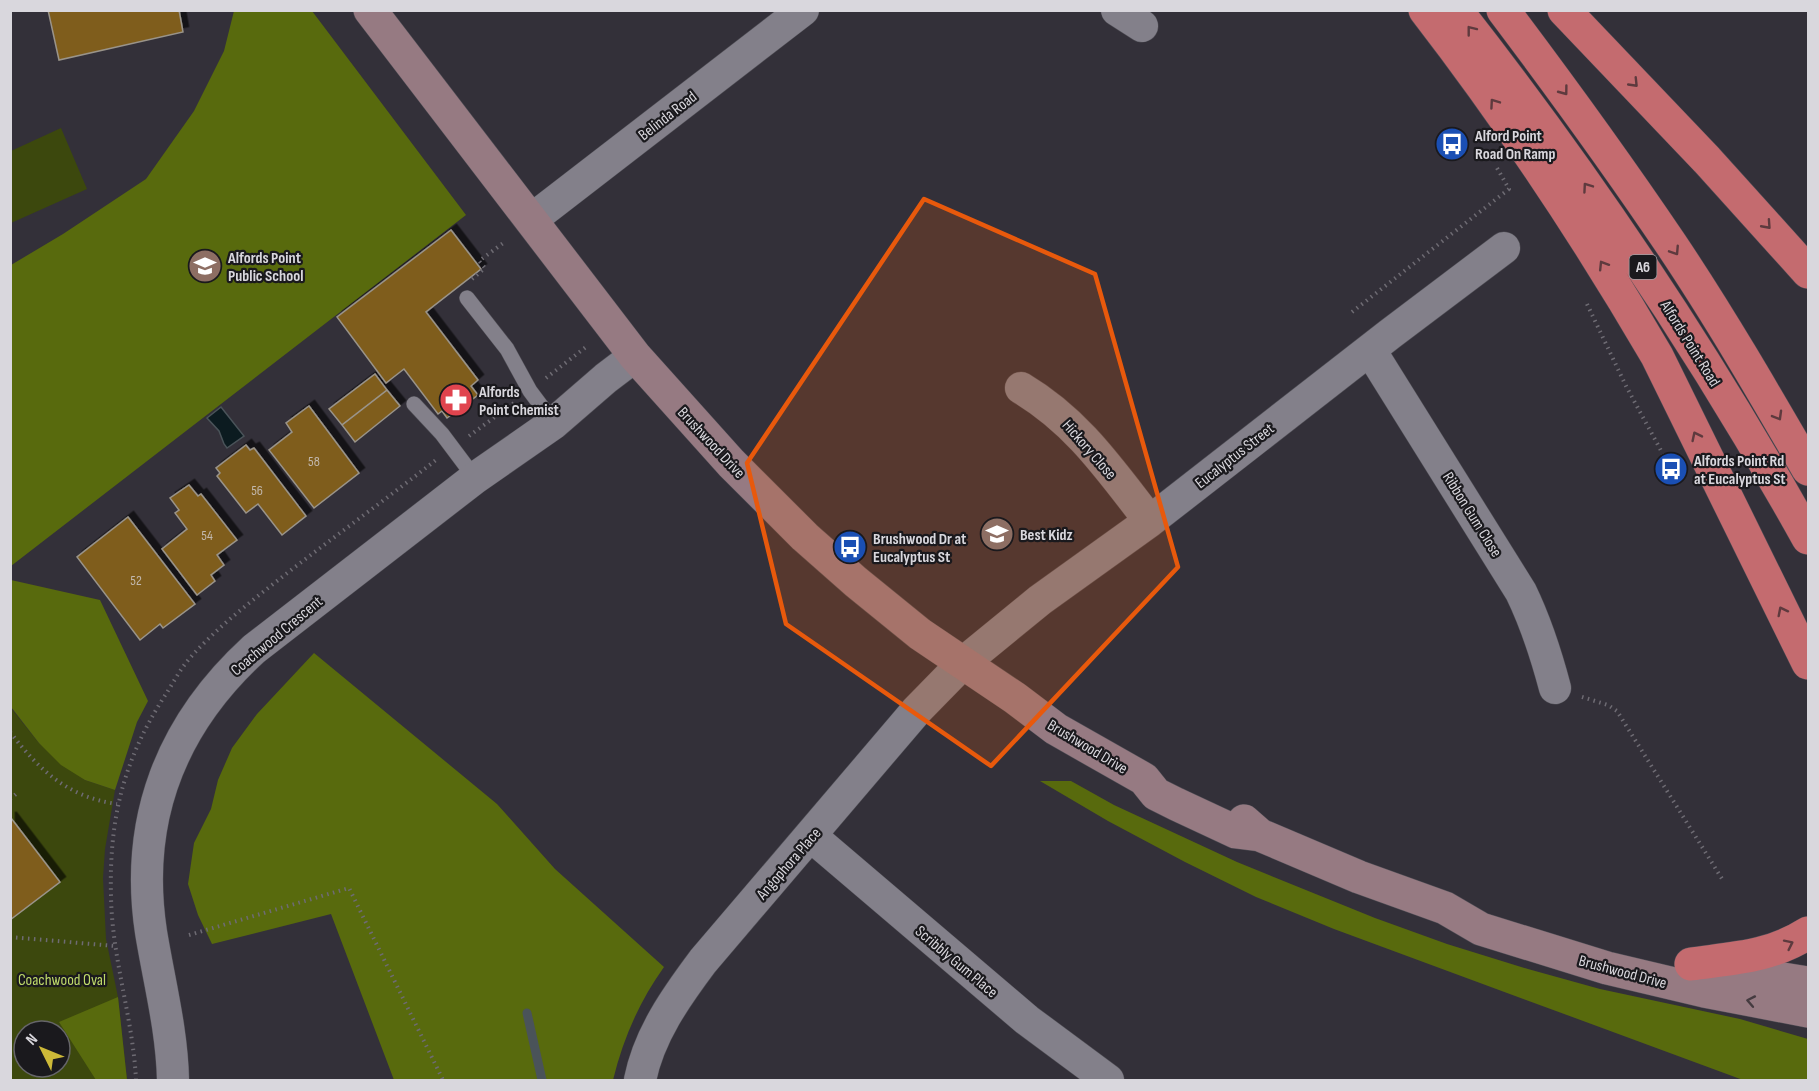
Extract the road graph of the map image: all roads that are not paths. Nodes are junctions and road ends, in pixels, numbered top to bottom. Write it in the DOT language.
graph roads {
  1 [pos="370,10"];
  2 [pos="803,10"];
  3 [pos="1425,10"];
  4 [pos="1456,10"];
  5 [pos="1503,10"];
  6 [pos="1564,10"];
  7 [pos="531,220"];
  8 [pos="1504,248"];
  9 [pos="1809,272"];
  10 [pos="467,298"];
  11 [pos="1370,350"];
  12 [pos="635,356"];
  13 [pos="1021,388"];
  14 [pos="414,404"];
  15 [pos="554,423"];
  16 [pos="1809,469"];
  17 [pos="476,478"];
  18 [pos="1150,520"];
  19 [pos="1809,538"];
  20 [pos="963,663"];
  21 [pos="1809,663"];
  22 [pos="1555,688"];
  23 [pos="811,836"];
  24 [pos="1445,908"];
  25 [pos="1809,933"];
  26 [pos="1691,964"];
  27 [pos="1809,983"];
  28 [pos="1809,1011"];
  29 [pos="173,1080"];
  30 [pos="640,1080"];
  31 [pos="1108,1080"];
  1 -- 7 [label="street, Brushwood Drive"];
  2 -- 7 [label="street, Belinda Road"];
  21 -- 3 [label="highway, one-way"];
  19 -- 4 [label="highway, Alfords Point Road / A6, one-way"];
  5 -- 16 [label="highway, A6, one-way"];
  6 -- 9 [label="highway, one-way"];
  7 -- 12 [label="street, Brushwood Drive"];
  8 -- 11 [label="street, Eucalyptus Street"];
  10 -- 15 [label="lane"];
  11 -- 18 [label="street, Eucalyptus Street"];
  11 -- 22 [label="street, Ribbon Gum Close"];
  12 -- 15 [label="street, Coachwood Crescent"];
  12 -- 20 [label="street, Brushwood Drive"];
  13 -- 18 [label="street, Hickory Close"];
  14 -- 17 [label="lane"];
  15 -- 17 [label="street, Coachwood Crescent"];
  17 -- 29 [label="street, Coachwood Crescent"];
  18 -- 20 [label="street, Eucalyptus Street"];
  20 -- 23 [label="street, Angophora Place"];
  20 -- 24 [label="street, Brushwood Drive"];
  23 -- 30 [label="street, Angophora Place"];
  23 -- 31 [label="street, Scribbly Gum Place"];
  24 -- 26 [label="street, Brushwood Drive"];
  28 -- 24 [label="street, Brushwood Drive, one-way"];
  26 -- 25 [label="highway, one-way"];
  26 -- 27 [label="street, Brushwood Drive"];
}
